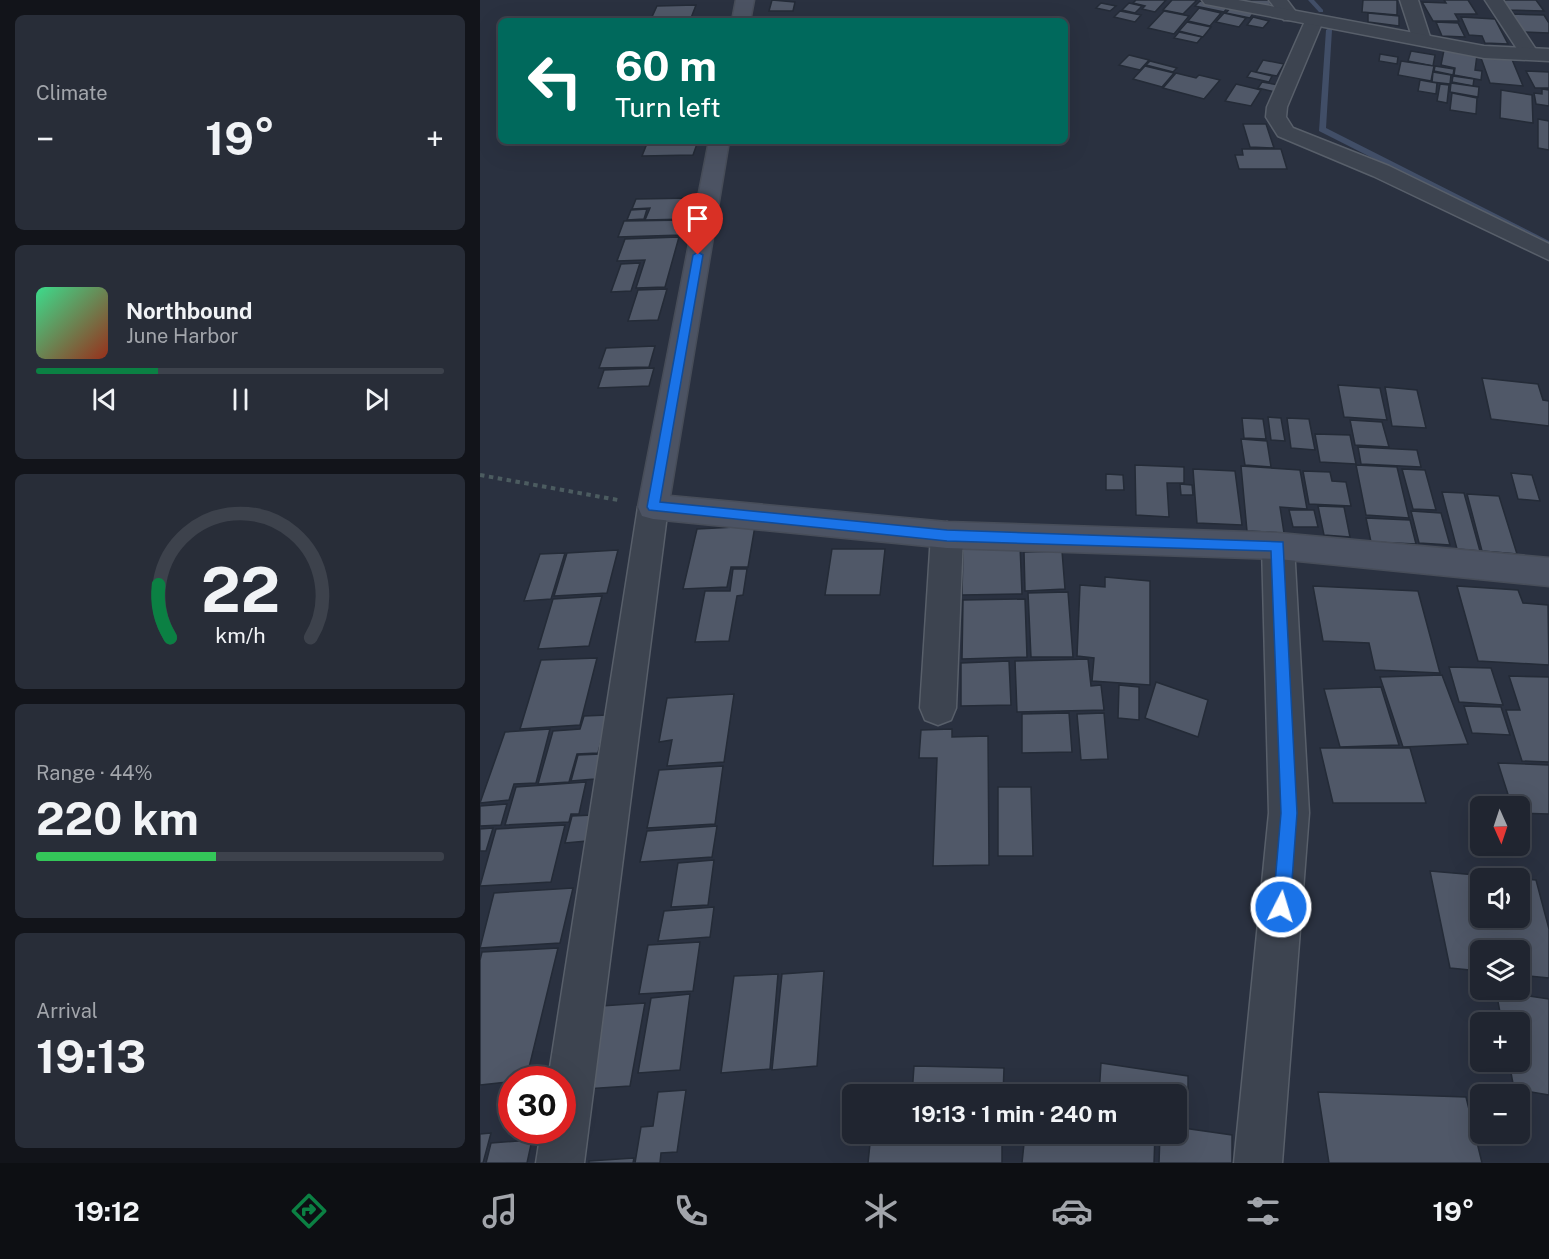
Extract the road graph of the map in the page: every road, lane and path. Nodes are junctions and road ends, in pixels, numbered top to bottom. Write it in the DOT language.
graph roads {
  1 [pos="745,0"];
  2 [pos="1211,0"];
  3 [pos="1278,0"];
  4 [pos="1409,0"];
  5 [pos="1494,0"];
  6 [pos="1290,16"];
  7 [pos="742,18"];
  8 [pos="1314,21"];
  9 [pos="1422,40"];
  10 [pos="1530,54"];
  11 [pos="1549,55"];
  12 [pos="718,144"];
  13 [pos="1549,253"];
  14 [pos="480,475"];
  15 [pos="653,507"];
  16 [pos="947,536"];
  17 [pos="1278,546"];
  18 [pos="1549,572"];
  19 [pos="938,708"];
  20 [pos="560,1163"];
  21 [pos="1258,1163"];
  1 -- 7 [label="main road"];
  2 -- 6 [label="street"];
  3 -- 6 [label="street"];
  4 -- 9 [label="street"];
  5 -- 10 [label="street"];
  6 -- 8 [label="street"];
  8 -- 9 [label="street"];
  8 -- 13 [label="street"];
  9 -- 10 [label="street"];
  10 -- 11 [label="street"];
  12 -- 15 [label="main road"];
  14 -- 15 [label="path"];
  15 -- 16 [label="main road"];
  15 -- 20 [label="street"];
  16 -- 17 [label="main road"];
  16 -- 19 [label="street"];
  17 -- 18 [label="main road"];
  17 -- 21 [label="street"];
}
